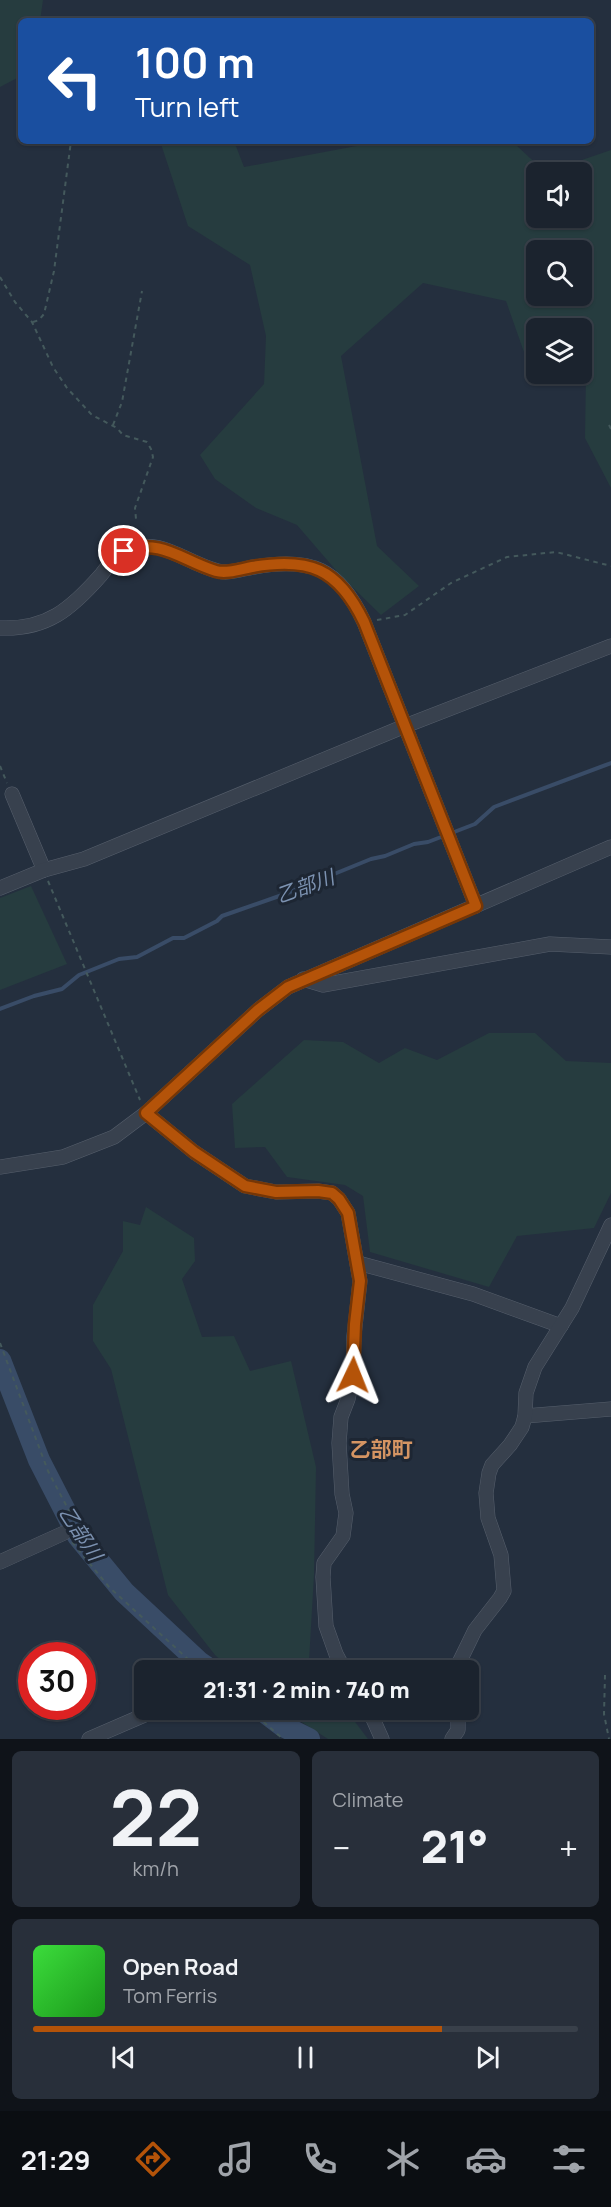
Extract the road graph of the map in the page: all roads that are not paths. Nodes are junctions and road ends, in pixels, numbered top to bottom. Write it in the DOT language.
graph roads {
  1 [pos="0,628"];
  2 [pos="611,646"];
  3 [pos="405,726"];
  4 [pos="12,794"];
  5 [pos="611,847"];
  6 [pos="44,870"];
  7 [pos="0,888"];
  8 [pos="476,906"];
  9 [pos="611,947"];
  10 [pos="303,979"];
  11 [pos="146,1113"];
  12 [pos="0,1167"];
  13 [pos="611,1225"];
  14 [pos="358,1263"];
  15 [pos="561,1326"];
  16 [pos="611,1409"];
  17 [pos="525,1416"];
  18 [pos="64,1533"];
  19 [pos="0,1562"];
  20 [pos="339,1660"];
  21 [pos="460,1660"];
  22 [pos="134,1720"];
  23 [pos="373,1720"];
  24 [pos="458,1720"];
  25 [pos="89,1739"];
  26 [pos="382,1739"];
  27 [pos="452,1739"];
  1 -- 3 [label="street"];
  2 -- 3 [label="street"];
  3 -- 6 [label="street"];
  3 -- 8 [label="street"];
  4 -- 6 [label="street"];
  5 -- 8 [label="street"];
  6 -- 7 [label="street"];
  8 -- 10 [label="street"];
  9 -- 10 [label="street"];
  10 -- 11 [label="street"];
  11 -- 12 [label="street"];
  11 -- 14 [label="street"];
  13 -- 15 [label="street"];
  14 -- 15 [label="street"];
  14 -- 20 [label="street"];
  15 -- 17 [label="street"];
  16 -- 17 [label="street"];
  17 -- 21 [label="street"];
  18 -- 19 [label="street"];
  22 -- 25 [label="street"];
  23 -- 26 [label="street"];
  24 -- 27 [label="street"];
}
